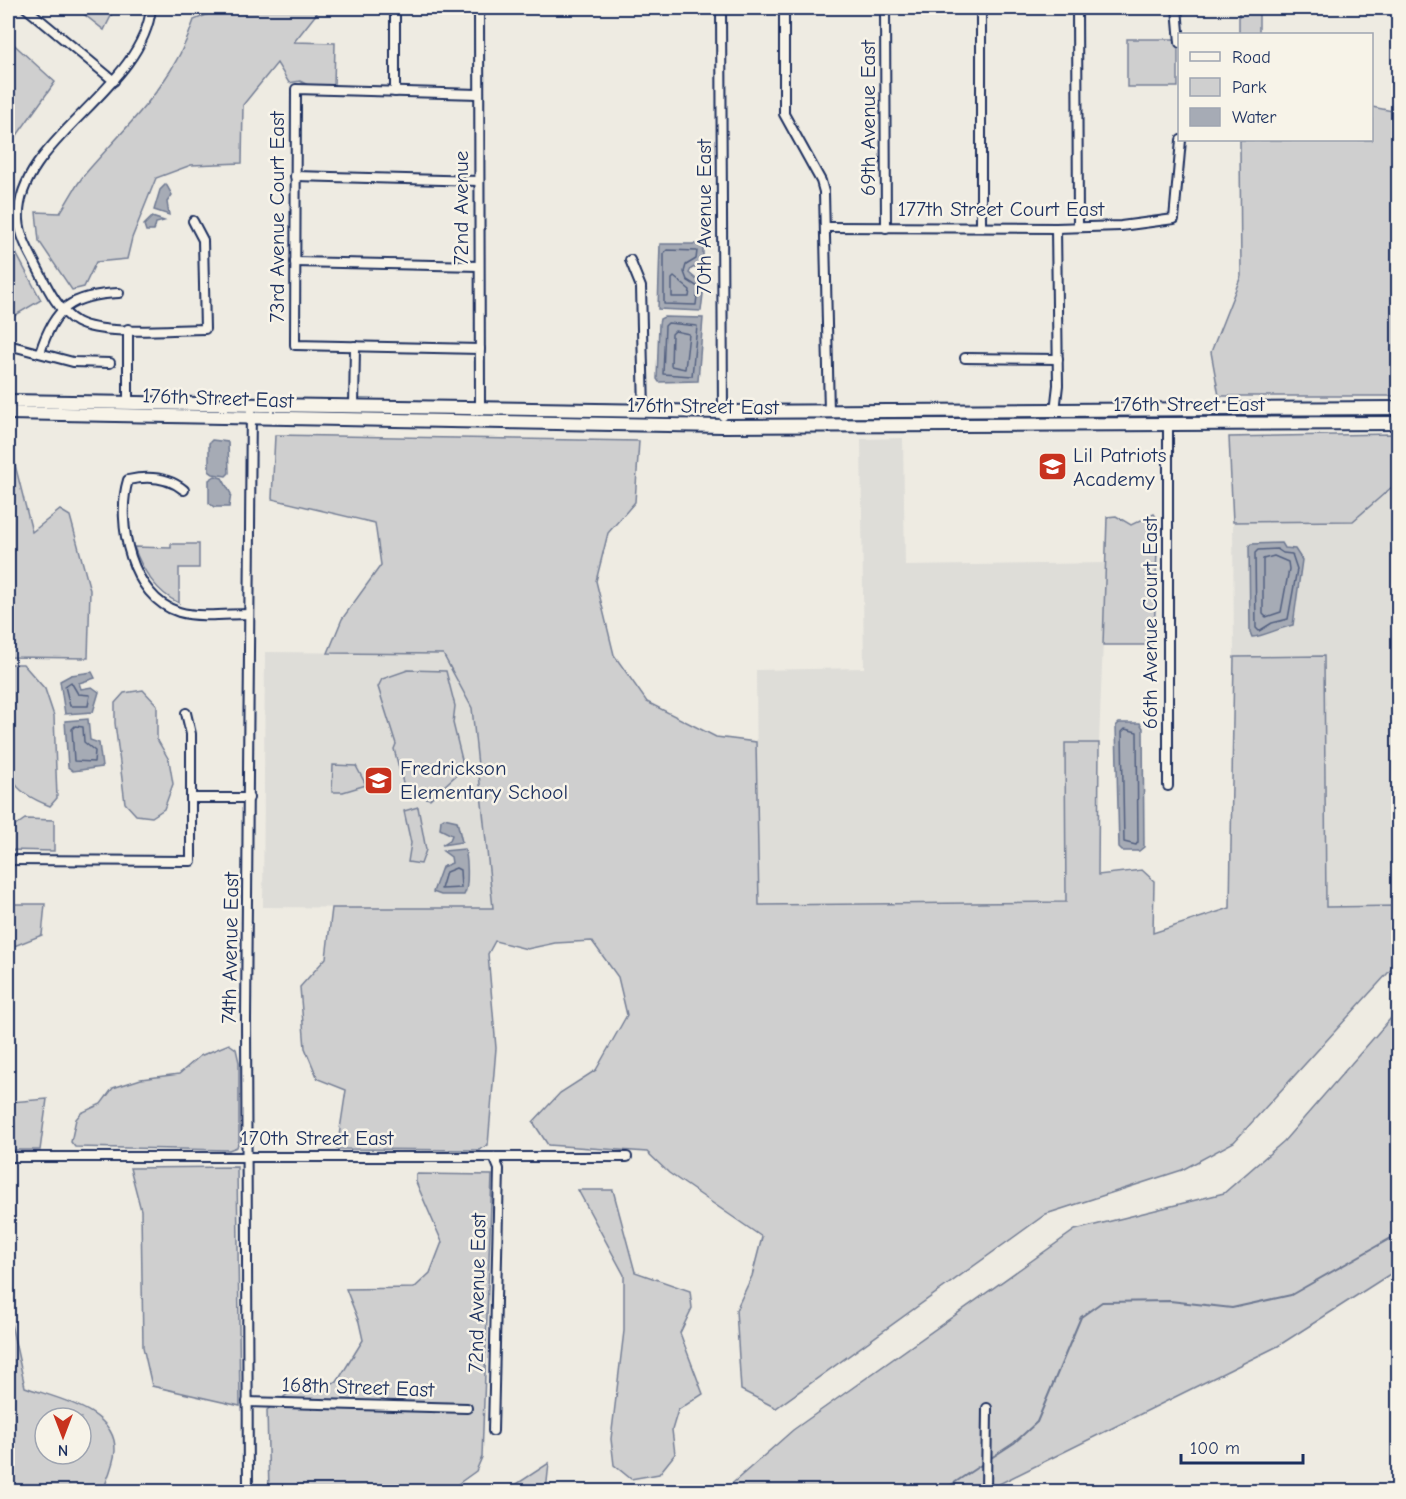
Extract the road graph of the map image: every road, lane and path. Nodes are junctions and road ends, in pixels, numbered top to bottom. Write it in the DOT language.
graph roads {
  1 [pos="26,8"];
  2 [pos="151,8"];
  3 [pos="395,8"];
  4 [pos="479,8"];
  5 [pos="721,8"];
  6 [pos="784,8"];
  7 [pos="885,8"];
  8 [pos="981,8"];
  9 [pos="1077,8"];
  10 [pos="1178,8"];
  11 [pos="1179,33"];
  12 [pos="114,81"];
  13 [pos="395,92"];
  14 [pos="479,94"];
  15 [pos="1181,141"];
  16 [pos="295,176"];
  17 [pos="479,181"];
  18 [pos="193,221"];
  19 [pos="826,227"];
  20 [pos="981,227"];
  21 [pos="1078,227"];
  22 [pos="886,228"];
  23 [pos="1056,228"];
  24 [pos="630,260"];
  25 [pos="295,262"];
  26 [pos="479,266"];
  27 [pos="119,293"];
  28 [pos="62,308"];
  29 [pos="128,329"];
  30 [pos="12,346"];
  31 [pos="355,346"];
  32 [pos="480,349"];
  33 [pos="39,353"];
  34 [pos="965,358"];
  35 [pos="1058,359"];
  36 [pos="110,363"];
  37 [pos="8,401"];
  38 [pos="128,403"];
  39 [pos="250,405"];
  40 [pos="354,407"];
  41 [pos="1398,408"];
  42 [pos="480,409"];
  43 [pos="1275,410"];
  44 [pos="644,411"];
  45 [pos="1055,411"];
  46 [pos="723,412"];
  47 [pos="830,412"];
  48 [pos="8,413"];
  49 [pos="93,413"];
  50 [pos="250,419"];
  51 [pos="1398,423"];
  52 [pos="1168,424"];
  53 [pos="1224,424"];
  54 [pos="723,426"];
  55 [pos="184,490"];
  56 [pos="249,614"];
  57 [pos="186,713"];
  58 [pos="1168,786"];
  59 [pos="191,798"];
  60 [pos="249,798"];
  61 [pos="8,860"];
  62 [pos="248,1156"];
  63 [pos="8,1157"];
  64 [pos="494,1157"];
  65 [pos="627,1157"];
  66 [pos="247,1402"];
  67 [pos="467,1408"];
  68 [pos="987,1408"];
  69 [pos="493,1431"];
  70 [pos="248,1491"];
  71 [pos="986,1491"];
  1 -- 12 [label="street"];
  2 -- 12 [label="street"];
  3 -- 13 [label="street"];
  4 -- 14 [label="street, 72nd Avenue"];
  5 -- 46 [label="street, 70th Avenue East"];
  6 -- 19 [label="street"];
  7 -- 22 [label="street, 69th Avenue East"];
  8 -- 20 [label="street"];
  9 -- 21 [label="street"];
  10 -- 11 [label="street"];
  12 -- 28 [label="street"];
  13 -- 14 [label="street"];
  13 -- 16 [label="street, 73rd Avenue Court East"];
  14 -- 17 [label="street, 72nd Avenue"];
  15 -- 21 [label="street, 177th Street Court East"];
  16 -- 17 [label="street"];
  16 -- 25 [label="street, 73rd Avenue Court East"];
  17 -- 26 [label="street, 72nd Avenue"];
  18 -- 29 [label="street"];
  19 -- 22 [label="street, 177th Street Court East"];
  19 -- 47 [label="street"];
  20 -- 22 [label="street, 177th Street Court East"];
  20 -- 23 [label="street, 177th Street Court East"];
  21 -- 23 [label="street, 177th Street Court East"];
  23 -- 35 [label="street"];
  24 -- 44 [label="street"];
  25 -- 26 [label="street"];
  25 -- 31 [label="street, 73rd Avenue Court East"];
  26 -- 32 [label="street, 72nd Avenue"];
  27 -- 28 [label="street"];
  28 -- 29 [label="street"];
  28 -- 33 [label="street"];
  29 -- 38 [label="street"];
  30 -- 33 [label="street"];
  31 -- 32 [label="street"];
  31 -- 40 [label="street"];
  32 -- 42 [label="street, 72nd Avenue"];
  33 -- 36 [label="street"];
  34 -- 35 [label="street"];
  35 -- 45 [label="street"];
  37 -- 38 [label="main road, 176th Street East"];
  38 -- 39 [label="main road, 176th Street East"];
  38 -- 49 [label="main road"];
  39 -- 40 [label="main road, 176th Street East"];
  39 -- 50 [label="street, 74th Avenue East"];
  40 -- 42 [label="main road, 176th Street East"];
  41 -- 43 [label="main road, 176th Street East"];
  42 -- 44 [label="main road, 176th Street East"];
  43 -- 45 [label="main road, 176th Street East"];
  43 -- 53 [label="main road"];
  44 -- 46 [label="main road, 176th Street East"];
  45 -- 47 [label="main road, 176th Street East"];
  46 -- 47 [label="main road, 176th Street East"];
  46 -- 54 [label="street, 70th Avenue East"];
  48 -- 49 [label="main road, 176th Street East"];
  49 -- 50 [label="main road, 176th Street East"];
  50 -- 54 [label="main road, 176th Street East"];
  50 -- 56 [label="street, 74th Avenue East"];
  51 -- 53 [label="main road, 176th Street East"];
  52 -- 53 [label="main road, 176th Street East"];
  52 -- 54 [label="main road, 176th Street East"];
  52 -- 58 [label="street, 66th Avenue Court East"];
  55 -- 56 [label="street"];
  56 -- 60 [label="street, 74th Avenue East"];
  57 -- 59 [label="street"];
  59 -- 60 [label="street"];
  59 -- 61 [label="street"];
  60 -- 62 [label="street, 74th Avenue East"];
  62 -- 63 [label="street, 170th Street East"];
  62 -- 64 [label="street, 170th Street East"];
  62 -- 66 [label="street, 74th Avenue East"];
  64 -- 65 [label="street, 170th Street East"];
  64 -- 69 [label="street, 72nd Avenue East"];
  66 -- 67 [label="street, 168th Street East"];
  66 -- 70 [label="street, 74th Avenue East"];
  68 -- 71 [label="street"];
}
